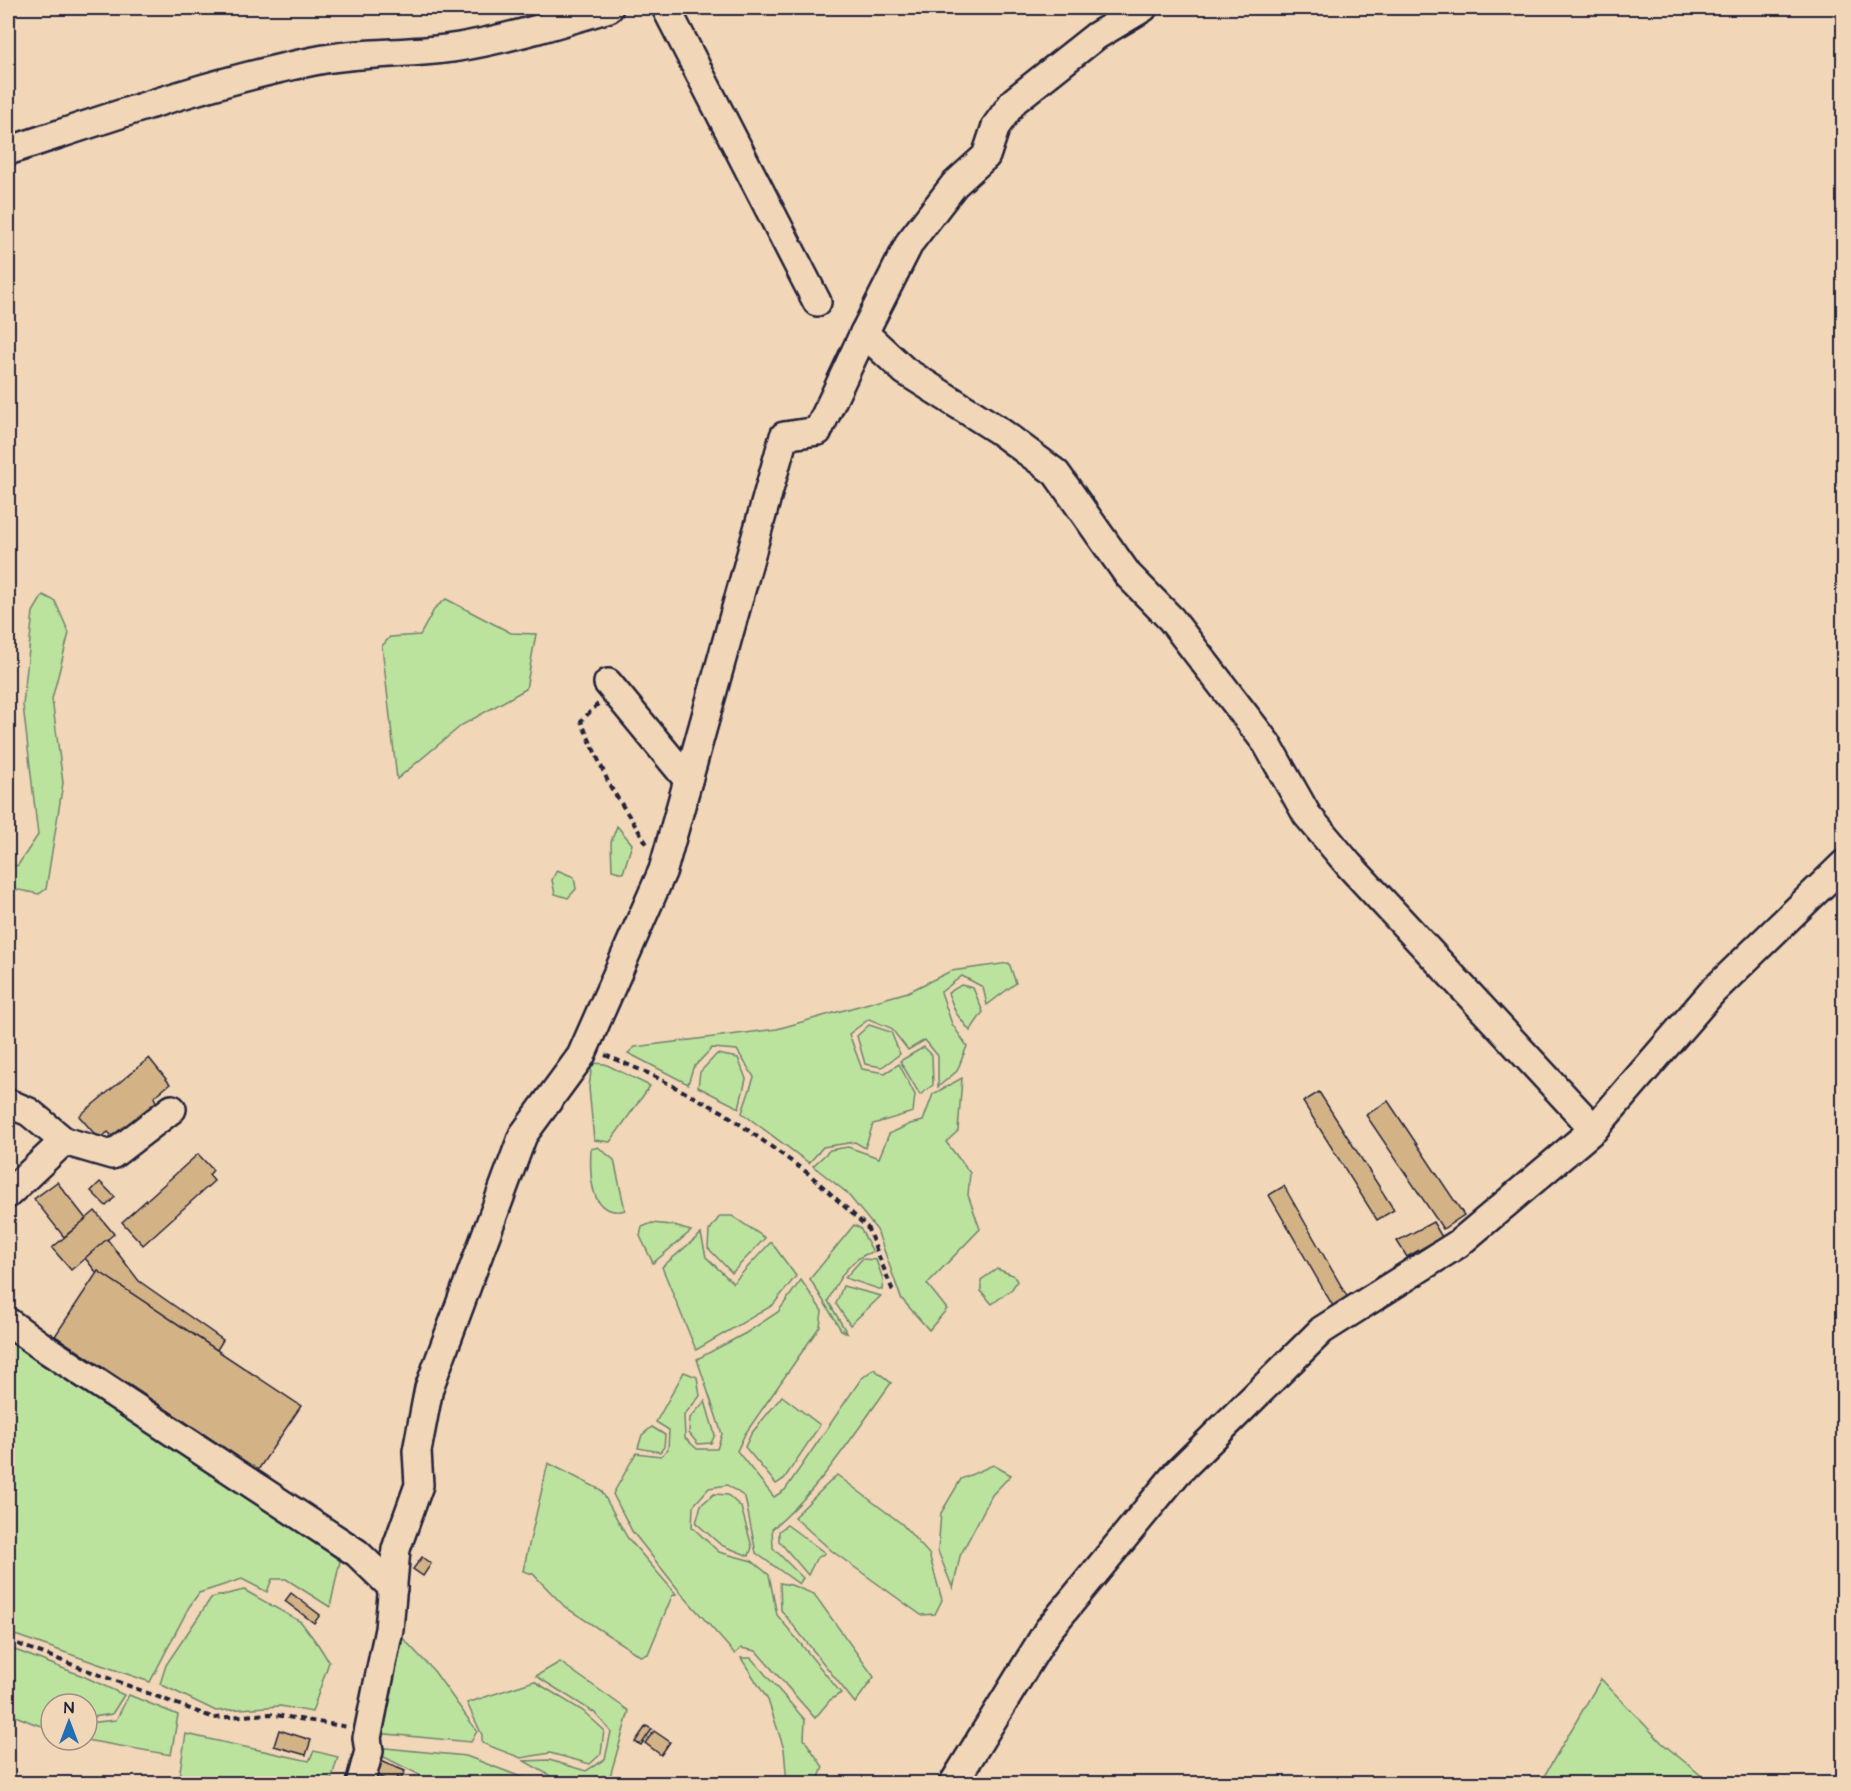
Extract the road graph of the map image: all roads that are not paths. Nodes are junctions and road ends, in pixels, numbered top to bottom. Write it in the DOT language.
graph roads {
  1 [pos="609,8"];
  2 [pos="666,8"];
  3 [pos="1143,8"];
  4 [pos="8,151"];
  5 [pos="817,302"];
  6 [pos="864,333"];
  7 [pos="611,686"];
  8 [pos="688,780"];
  9 [pos="1844,864"];
  10 [pos="8,1103"];
  11 [pos="172,1108"];
  12 [pos="1594,1129"];
  13 [pos="64,1141"];
  14 [pos="8,1194"];
  15 [pos="8,1322"];
  16 [pos="393,1588"];
  17 [pos="360,1784"];
  18 [pos="953,1784"];
  1 -- 4 [label="street"];
  2 -- 5 [label="street"];
  3 -- 6 [label="street"];
  6 -- 8 [label="street"];
  6 -- 12 [label="street"];
  7 -- 8 [label="street"];
  8 -- 16 [label="street"];
  9 -- 12 [label="street"];
  10 -- 13 [label="street"];
  11 -- 13 [label="street"];
  12 -- 18 [label="street"];
  13 -- 14 [label="street"];
  15 -- 16 [label="street"];
  16 -- 17 [label="street"];
}
